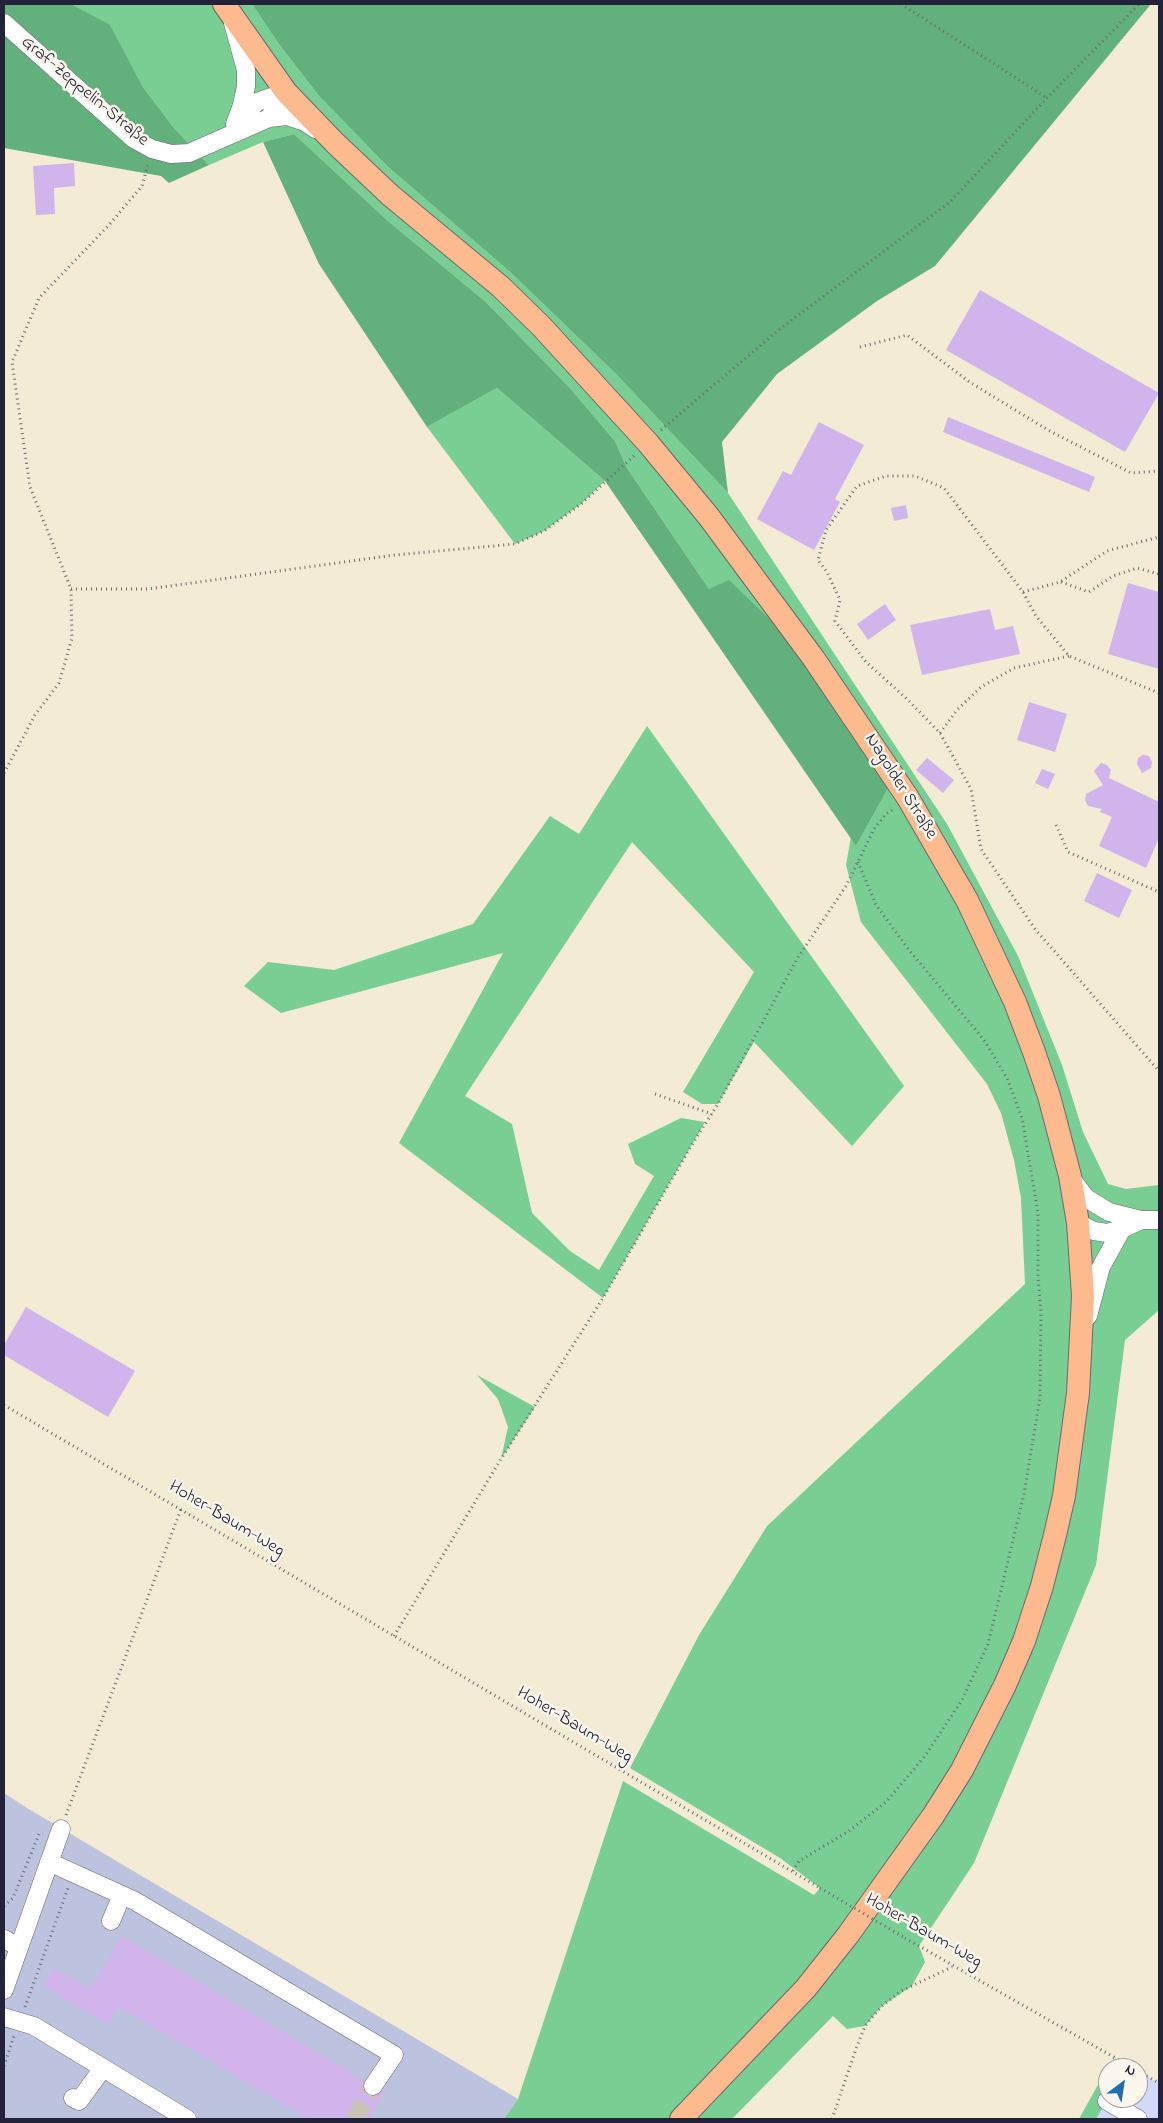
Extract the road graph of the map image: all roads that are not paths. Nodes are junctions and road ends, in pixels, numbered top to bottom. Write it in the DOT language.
graph roads {
  1 [pos="227,10"];
  2 [pos="4,23"];
  3 [pos="286,92"];
  4 [pos="269,118"];
  5 [pos="230,131"];
  6 [pos="335,143"];
  7 [pos="1070,1176"];
  8 [pos="1109,1212"];
  9 [pos="1140,1220"];
  10 [pos="1159,1220"];
  11 [pos="1078,1223"];
  12 [pos="1122,1229"];
  13 [pos="1081,1347"];
  14 [pos="61,1829"];
  15 [pos="49,1862"];
  16 [pos="122,1895"];
  17 [pos="111,1921"];
  18 [pos="11,1943"];
  19 [pos="4,1990"];
  20 [pos="12,2020"];
  21 [pos="103,2068"];
  22 [pos="374,2086"];
  23 [pos="73,2098"];
  24 [pos="1108,2108"];
  25 [pos="187,2119"];
  26 [pos="681,2119"];
  27 [pos="1138,2119"];
  1 -- 3 [label="main road, Nagolder Straße"];
  1 -- 5 [label="street"];
  2 -- 5 [label="street, Graf-Zeppelin-Straße"];
  3 -- 4 [label="street"];
  3 -- 5 [label="street, Graf-Zeppelin-Straße"];
  3 -- 6 [label="main road, Nagolder Straße"];
  4 -- 5 [label="street, Graf-Zeppelin-Straße"];
  4 -- 6 [label="street"];
  6 -- 7 [label="main road, Nagolder Straße"];
  7 -- 8 [label="street, Nagolder Straße"];
  7 -- 11 [label="main road, Nagolder Straße"];
  8 -- 9 [label="street, Nagolder Straße"];
  8 -- 11 [label="street"];
  9 -- 10 [label="street, Nagolder Straße"];
  9 -- 12 [label="street, Nagolder Straße"];
  11 -- 12 [label="street, Nagolder Straße"];
  11 -- 13 [label="main road"];
  12 -- 13 [label="street"];
  13 -- 26 [label="main road"];
  14 -- 15 [label="street"];
  15 -- 16 [label="street"];
  15 -- 18 [label="street"];
  16 -- 17 [label="street"];
  16 -- 22 [label="street"];
  18 -- 19 [label="street"];
  20 -- 21 [label="street"];
  21 -- 23 [label="street"];
  21 -- 25 [label="street"];
  24 -- 27 [label="street"];
}
